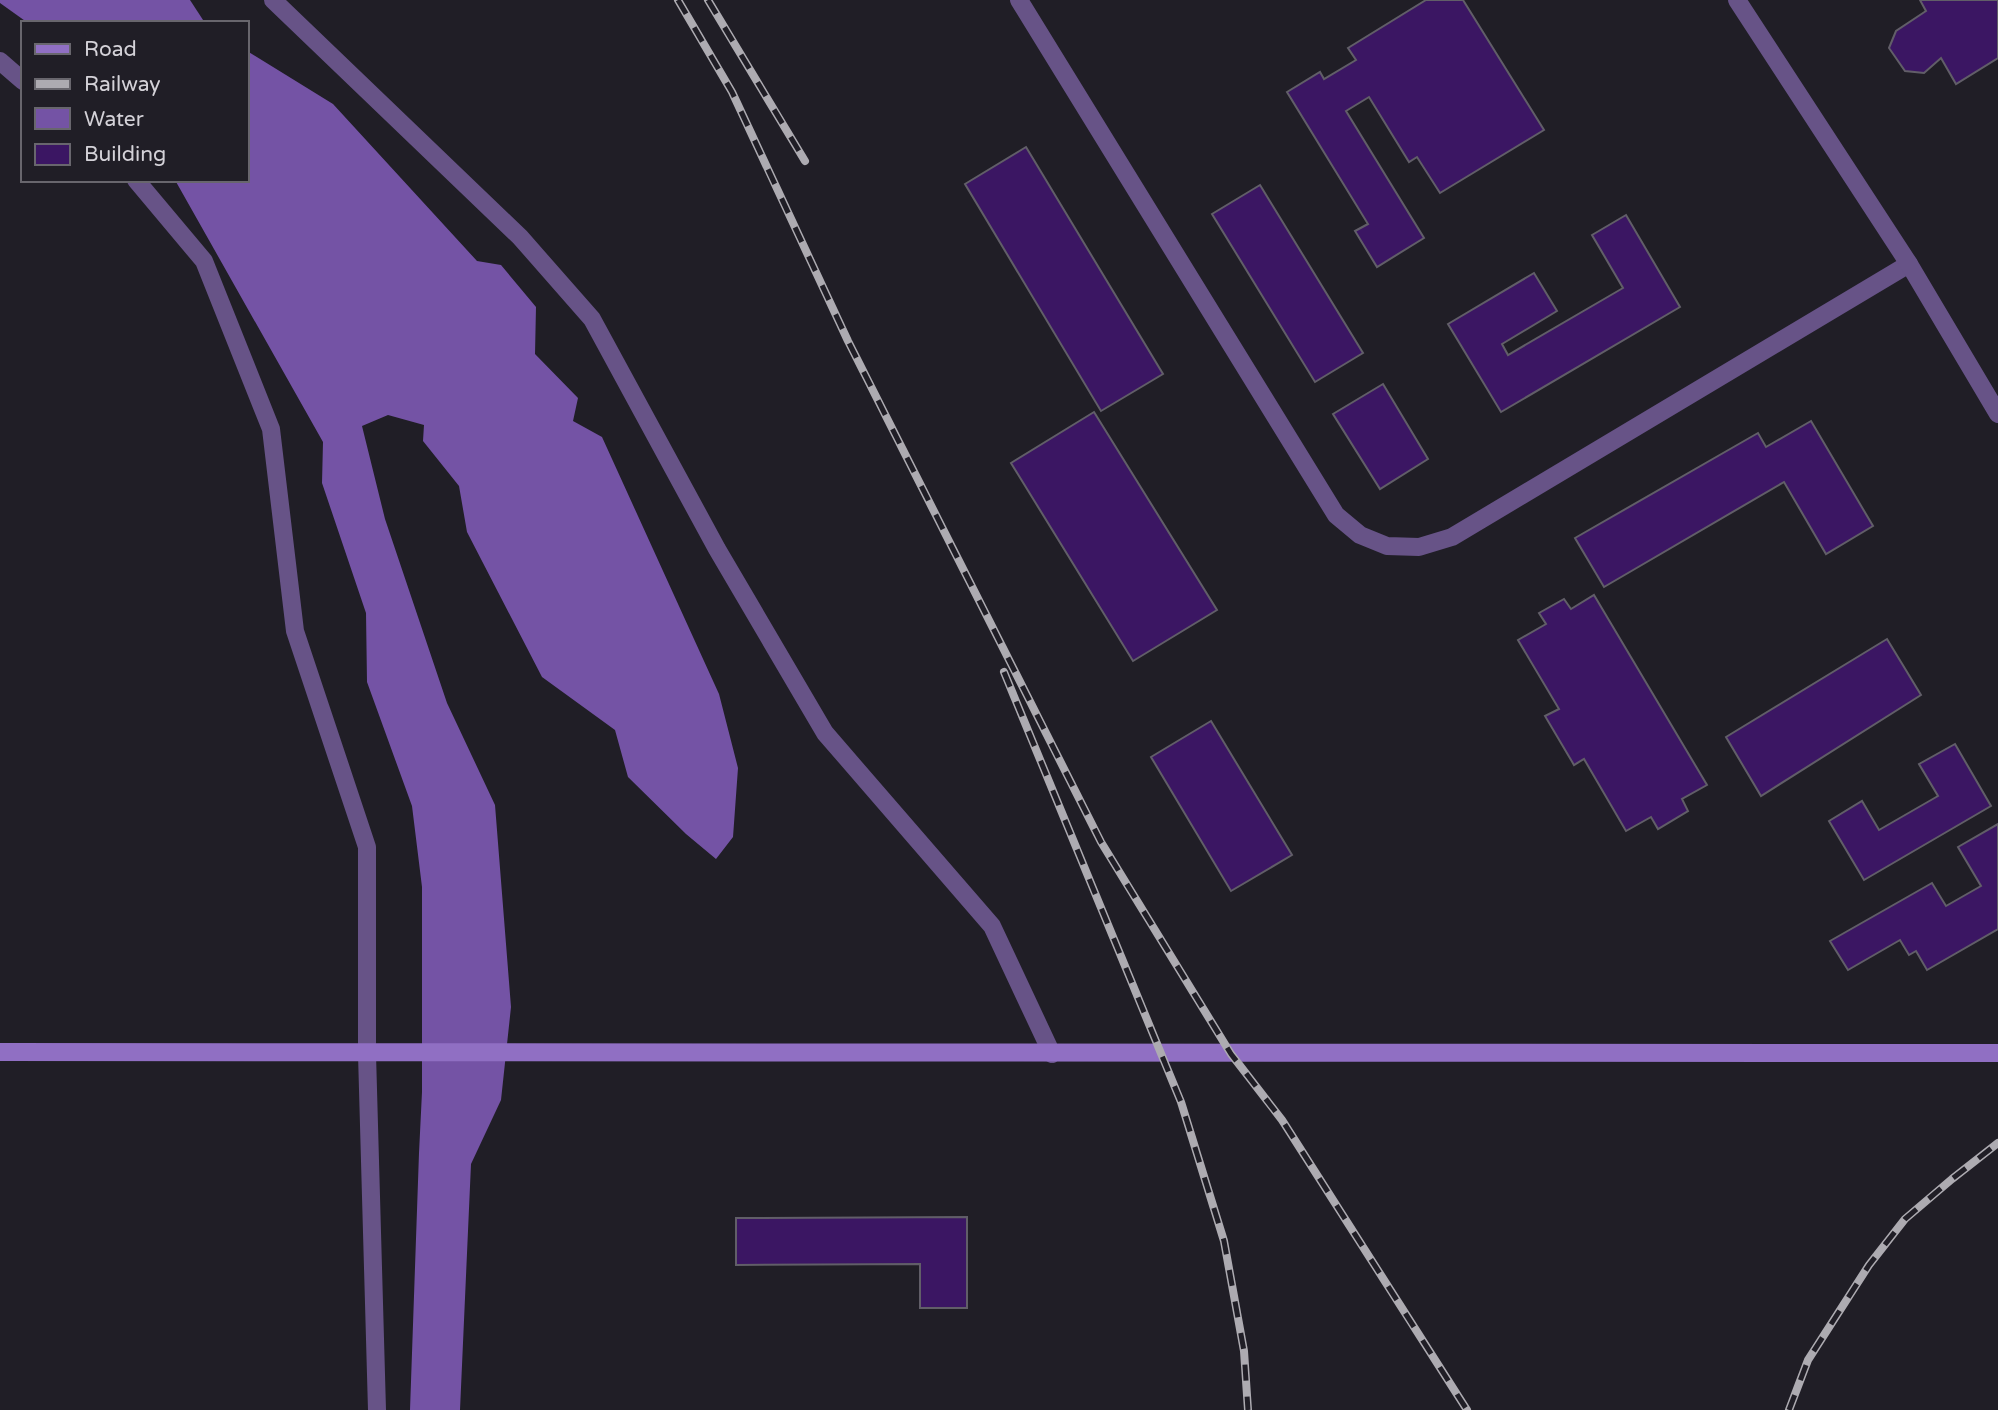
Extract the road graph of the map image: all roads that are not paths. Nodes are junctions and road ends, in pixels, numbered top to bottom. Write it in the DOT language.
graph roads {
  1 [pos="274,0"];
  2 [pos="1019,0"];
  3 [pos="1737,0"];
  4 [pos="0,61"];
  5 [pos="21,79"];
  6 [pos="138,182"];
  7 [pos="1909,264"];
  8 [pos="1998,414"];
  9 [pos="0,1052"];
  10 [pos="1998,1053"];
  11 [pos="367,1054"];
  12 [pos="1052,1054"];
  13 [pos="377,1410"];
  1 -- 12 [label="street"];
  2 -- 7 [label="street"];
  3 -- 7 [label="street"];
  4 -- 5 [label="street"];
  6 -- 11 [label="street"];
  7 -- 8 [label="street"];
  9 -- 11 [label="main road"];
  10 -- 12 [label="main road"];
  11 -- 12 [label="main road"];
  11 -- 13 [label="street"];
}
